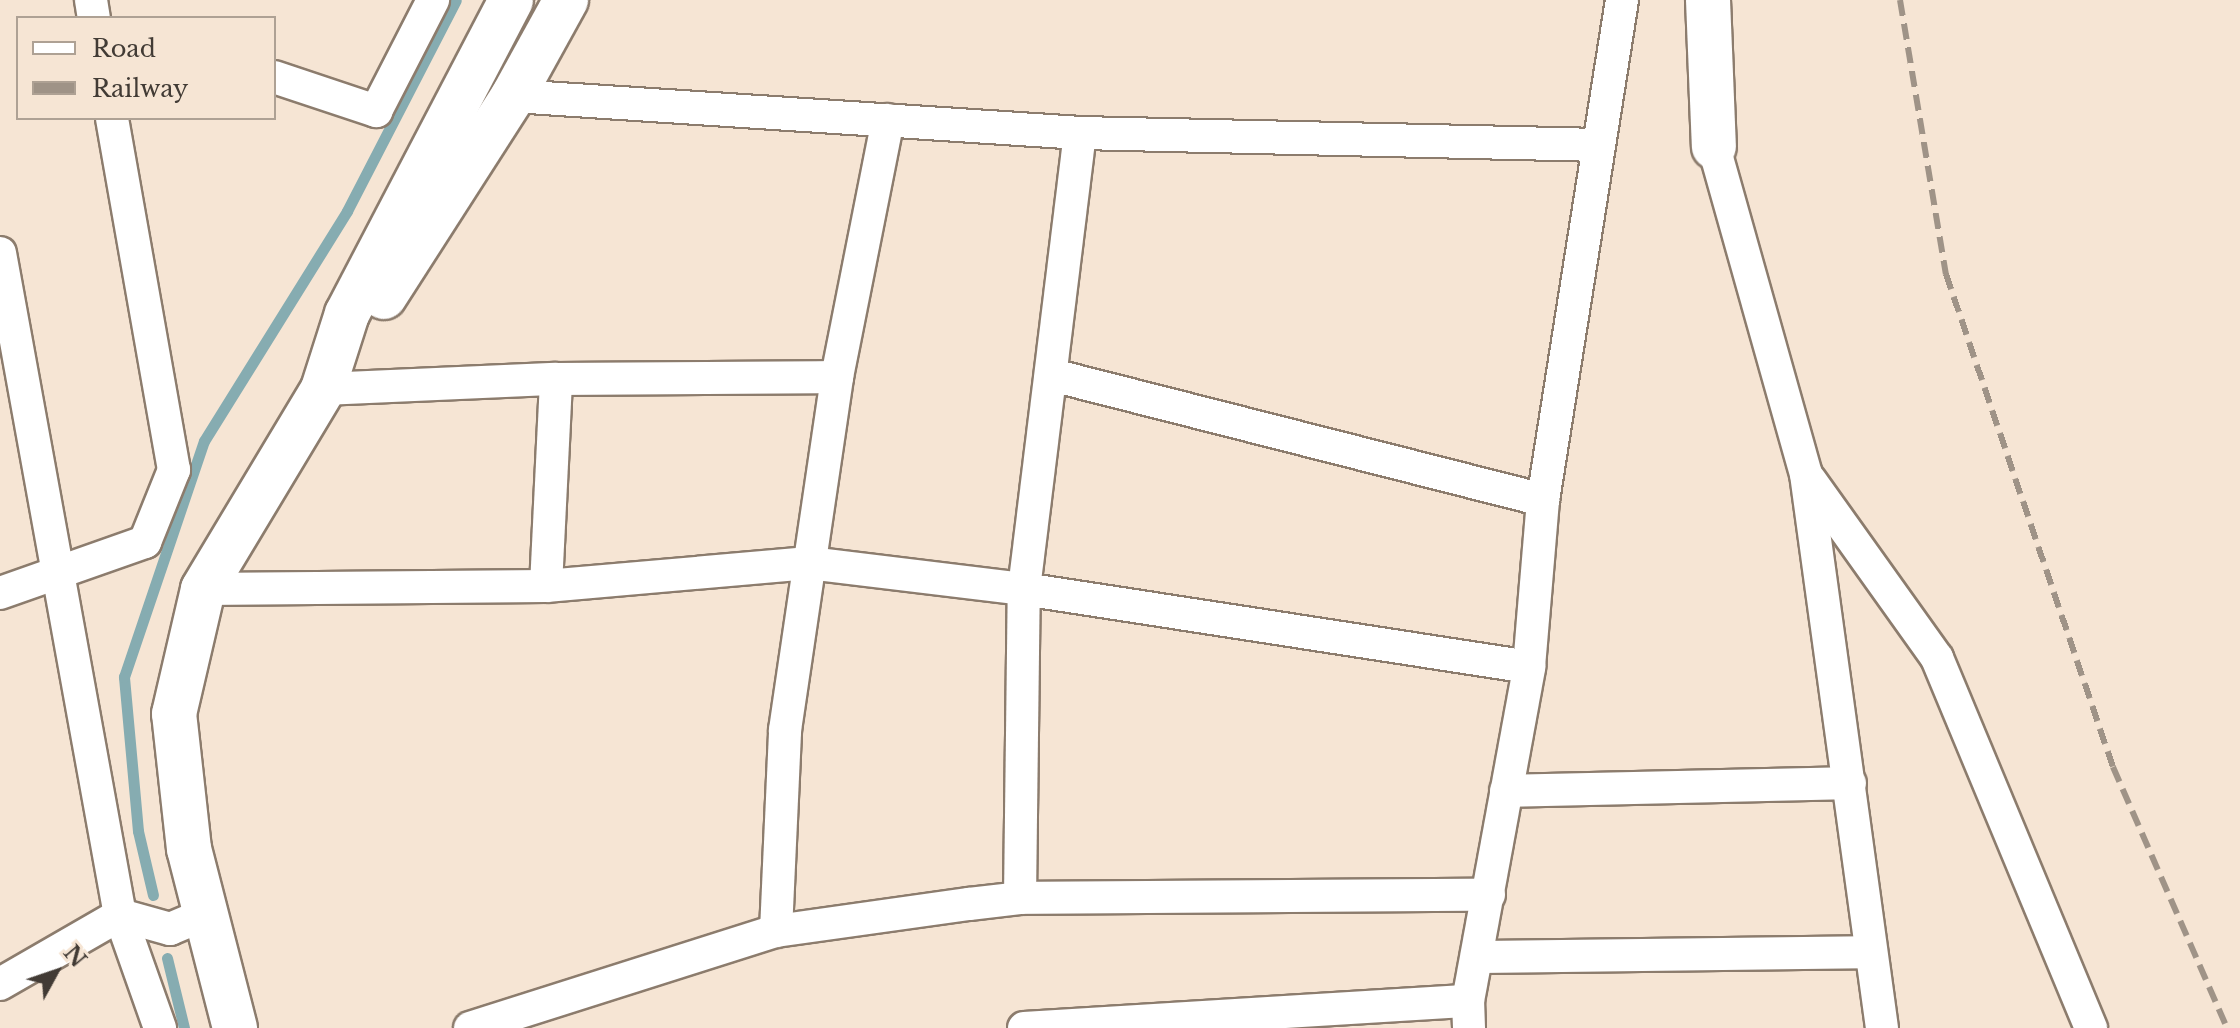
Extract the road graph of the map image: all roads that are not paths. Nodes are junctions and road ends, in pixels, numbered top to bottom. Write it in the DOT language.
graph roads {
  1 [pos="433,0"];
  2 [pos="511,0"];
  3 [pos="566,0"];
  4 [pos="1622,0"];
  5 [pos="1708,0"];
  6 [pos="276,78"];
  7 [pos="513,96"];
  8 [pos="112,120"];
  9 [pos="888,120"];
  10 [pos="1080,133"];
  11 [pos="1599,145"];
  12 [pos="1714,147"];
  13 [pos="0,253"];
  14 [pos="4,300"];
  15 [pos="1052,375"];
  16 [pos="837,377"];
  17 [pos="556,379"];
  18 [pos="323,389"];
  19 [pos="1806,474"];
  20 [pos="1543,500"];
  21 [pos="809,563"];
  22 [pos="61,574"];
  23 [pos="546,586"];
  24 [pos="203,589"];
  25 [pos="1024,589"];
  26 [pos="0,593"];
  27 [pos="1529,667"];
  28 [pos="1850,783"];
  29 [pos="1506,791"];
  30 [pos="1489,895"];
  31 [pos="1020,898"];
  32 [pos="205,914"];
  33 [pos="120,915"];
  34 [pos="776,931"];
  35 [pos="1868,952"];
  36 [pos="1477,957"];
  37 [pos="0,984"];
  38 [pos="1469,1014"];
  39 [pos="160,1028"];
  40 [pos="235,1028"];
  41 [pos="470,1028"];
  42 [pos="1024,1028"];
  43 [pos="1882,1028"];
  44 [pos="2091,1028"];
  1 -- 6 [label="street"];
  2 -- 18 [label="street"];
  3 -- 7 [label="street"];
  4 -- 11 [label="street"];
  5 -- 12 [label="street"];
  7 -- 9 [label="street"];
  7 -- 18 [label="street"];
  8 -- 22 [label="street"];
  9 -- 10 [label="street"];
  9 -- 16 [label="street"];
  10 -- 11 [label="street"];
  10 -- 15 [label="street"];
  11 -- 20 [label="street"];
  12 -- 19 [label="street"];
  13 -- 14 [label="street"];
  14 -- 22 [label="street"];
  15 -- 20 [label="street"];
  15 -- 25 [label="street"];
  16 -- 17 [label="street"];
  16 -- 21 [label="street"];
  17 -- 18 [label="street"];
  17 -- 23 [label="street"];
  18 -- 24 [label="street"];
  19 -- 28 [label="street"];
  19 -- 44 [label="street"];
  20 -- 27 [label="street"];
  21 -- 23 [label="street"];
  21 -- 25 [label="street"];
  21 -- 34 [label="street"];
  22 -- 26 [label="street"];
  22 -- 33 [label="street"];
  23 -- 24 [label="street"];
  24 -- 32 [label="street"];
  25 -- 27 [label="street"];
  25 -- 31 [label="street"];
  27 -- 29 [label="street"];
  28 -- 29 [label="street"];
  28 -- 35 [label="street"];
  29 -- 30 [label="street"];
  30 -- 31 [label="street"];
  30 -- 36 [label="street"];
  31 -- 34 [label="street"];
  32 -- 33 [label="street"];
  32 -- 40 [label="street"];
  33 -- 37 [label="street"];
  33 -- 39 [label="street"];
  34 -- 41 [label="street"];
  35 -- 36 [label="street"];
  35 -- 43 [label="street"];
  36 -- 38 [label="street"];
  38 -- 42 [label="street"];
}
